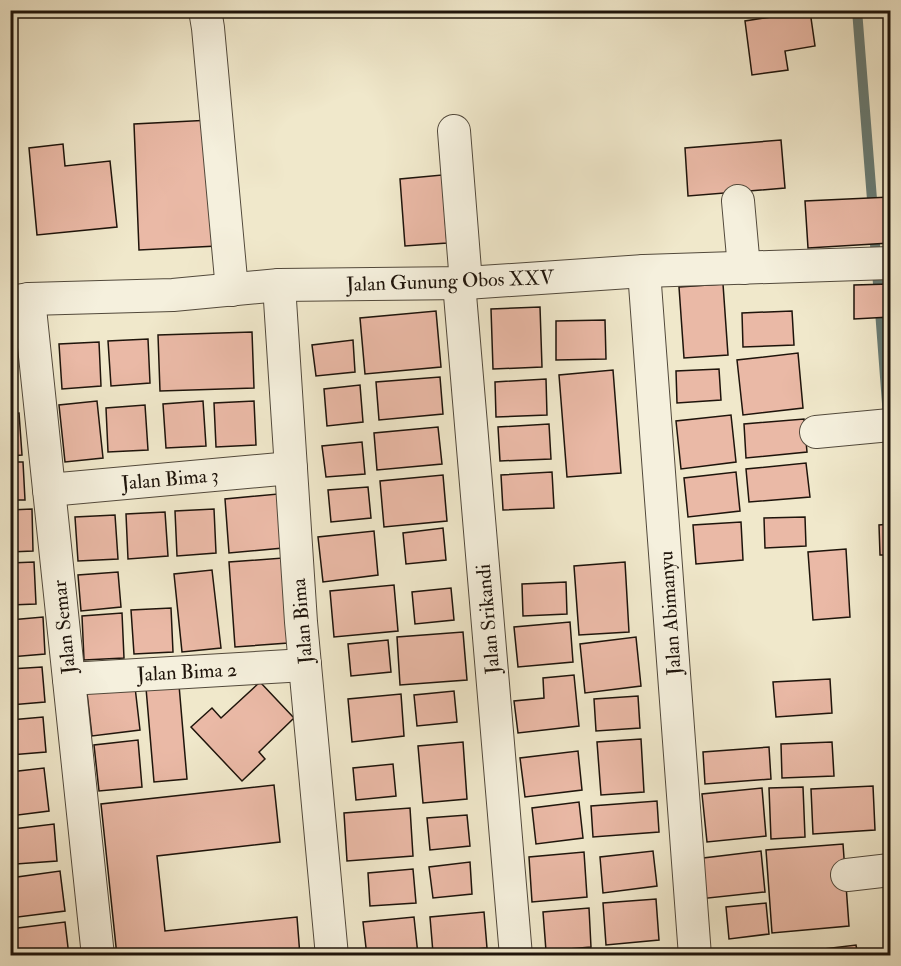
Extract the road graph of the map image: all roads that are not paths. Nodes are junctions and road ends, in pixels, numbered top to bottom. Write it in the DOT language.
graph roads {
  1 [pos="205,10"];
  2 [pos="454,130"];
  3 [pos="738,201"];
  4 [pos="891,263"];
  5 [pos="744,268"];
  6 [pos="644,271"];
  7 [pos="463,283"];
  8 [pos="279,285"];
  9 [pos="232,290"];
  10 [pos="20,301"];
  11 [pos="891,426"];
  12 [pos="816,432"];
  13 [pos="291,468"];
  14 [pos="49,490"];
  15 [pos="305,665"];
  16 [pos="69,679"];
  17 [pos="891,870"];
  18 [pos="847,875"];
  19 [pos="98,956"];
  20 [pos="332,956"];
  21 [pos="516,956"];
  22 [pos="696,956"];
  1 -- 9 [label="street"];
  2 -- 7 [label="street, Jalan Srikandi"];
  3 -- 5 [label="street"];
  4 -- 5 [label="street, Jalan Gunung Obos XXV"];
  5 -- 6 [label="street, Jalan Gunung Obos XXV"];
  6 -- 7 [label="street, Jalan Gunung Obos XXV"];
  6 -- 22 [label="street, Jalan Abimanyu"];
  7 -- 8 [label="street, Jalan Gunung Obos XXV"];
  7 -- 21 [label="street, Jalan Srikandi"];
  8 -- 9 [label="street, Jalan Gunung Obos XXV"];
  8 -- 13 [label="street, Jalan Bima"];
  9 -- 10 [label="street, Jalan Gunung Obos XXV"];
  10 -- 14 [label="street, Jalan Semar"];
  11 -- 12 [label="street"];
  13 -- 14 [label="street, Jalan Bima 3"];
  13 -- 15 [label="street, Jalan Bima"];
  14 -- 16 [label="street, Jalan Semar"];
  15 -- 16 [label="street, Jalan Bima 2"];
  15 -- 20 [label="street, Jalan Bima"];
  16 -- 19 [label="street, Jalan Semar"];
  17 -- 18 [label="street"];
}
